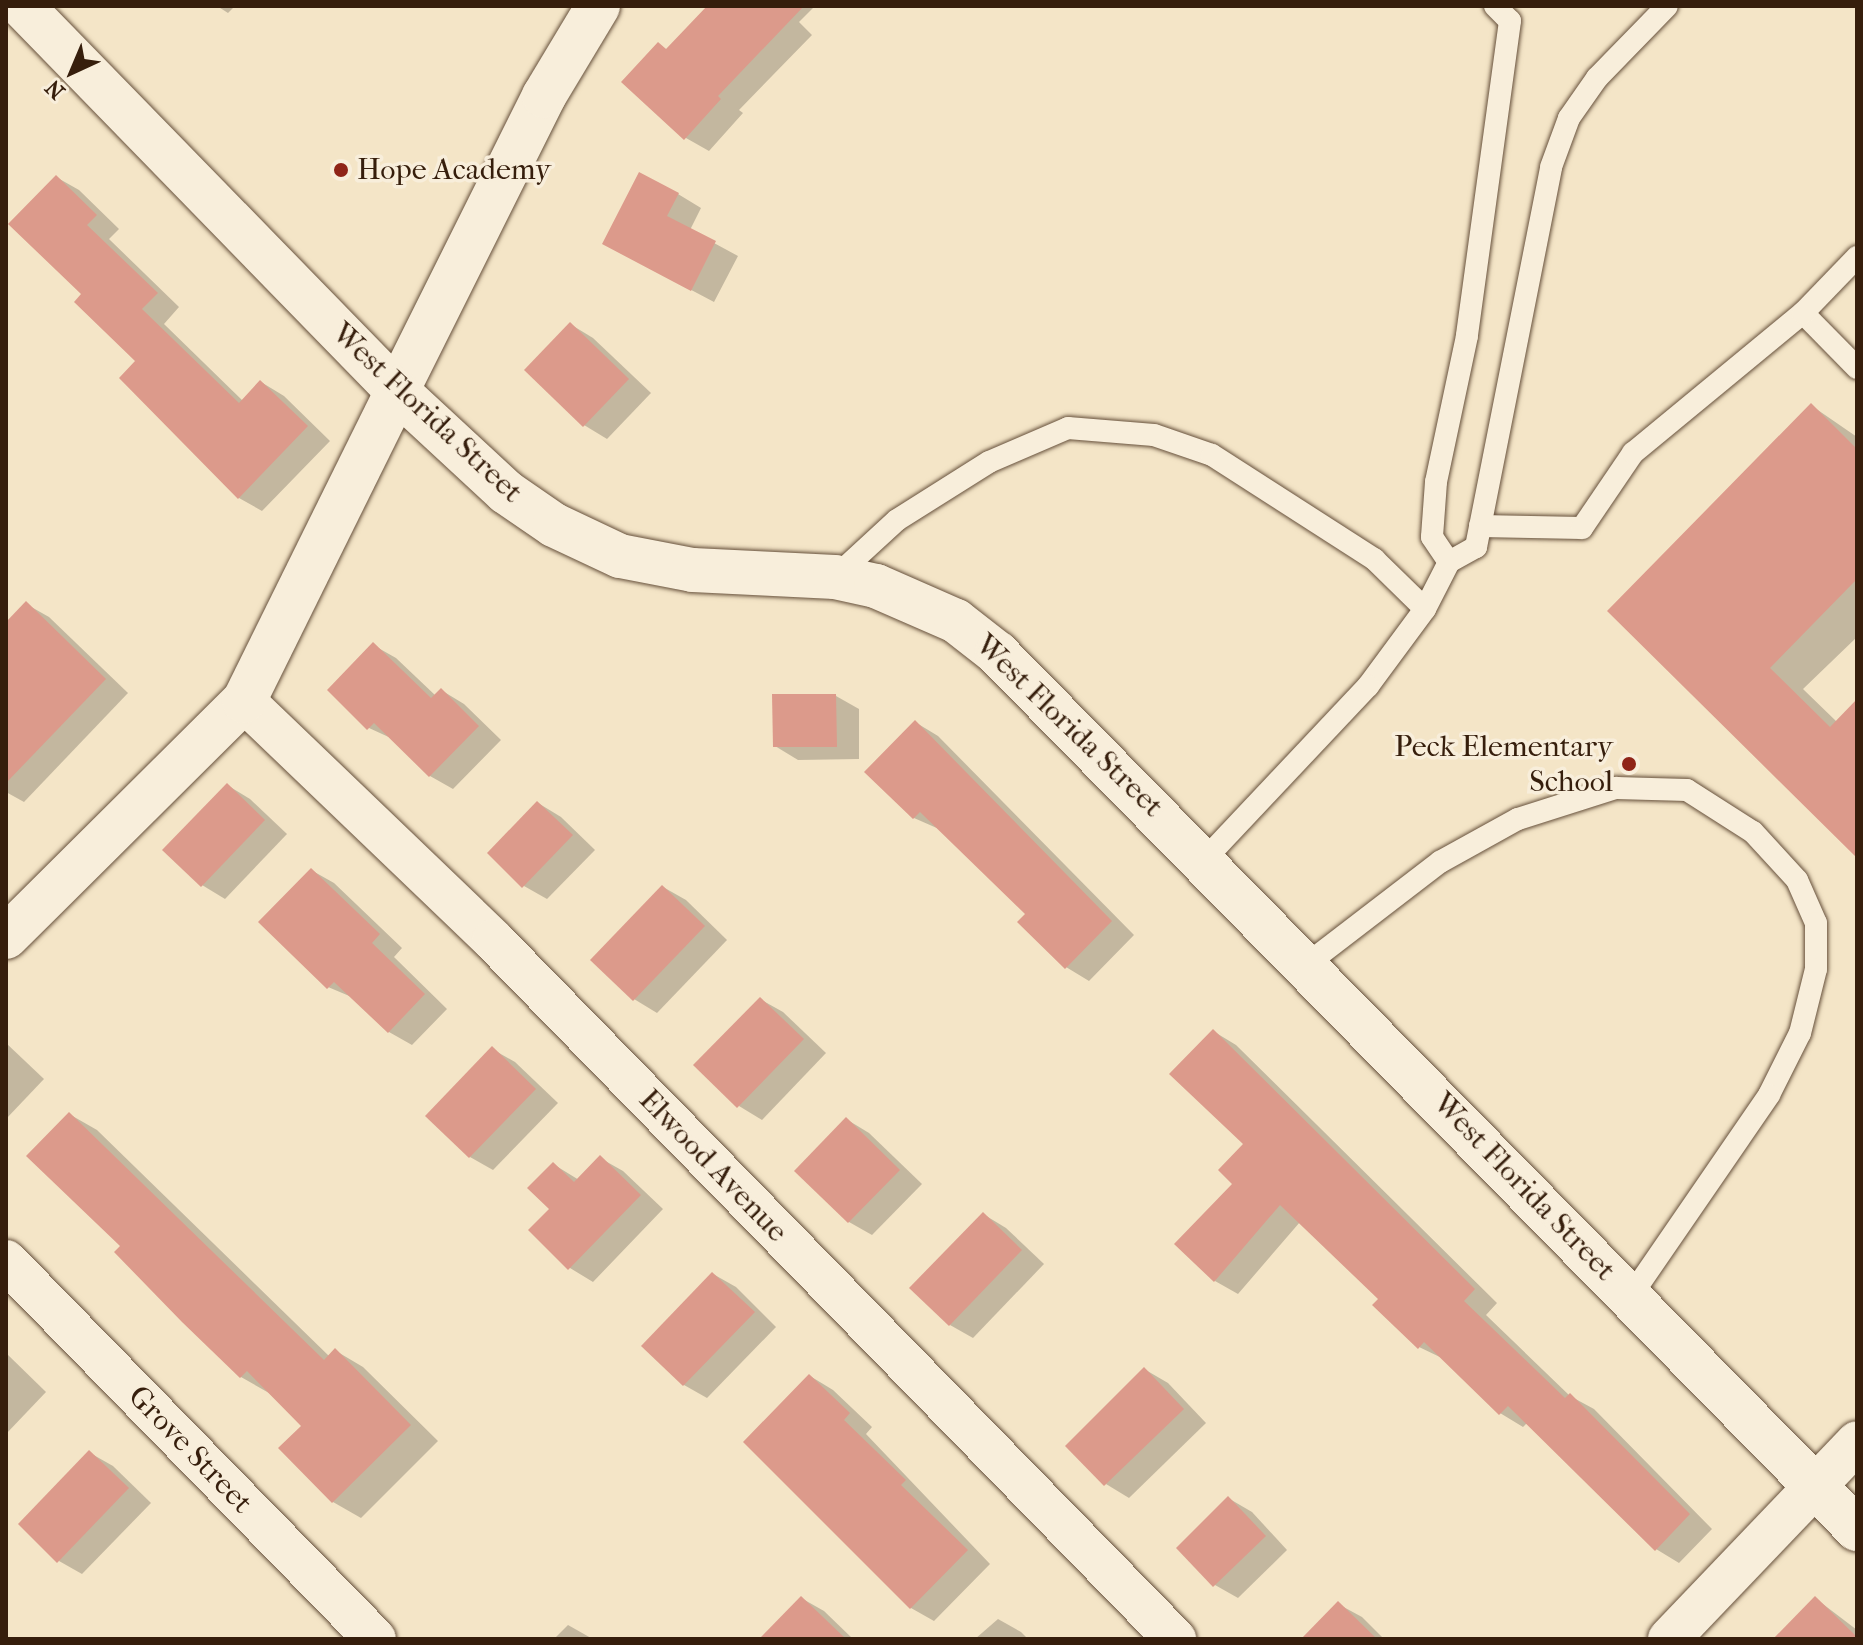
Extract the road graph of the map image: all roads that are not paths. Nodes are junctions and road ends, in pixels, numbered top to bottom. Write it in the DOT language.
graph roads {
  1 [pos="22,6"];
  2 [pos="598,6"];
  3 [pos="1667,6"];
  4 [pos="1503,14"];
  5 [pos="1857,257"];
  6 [pos="1803,313"];
  7 [pos="1857,368"];
  8 [pos="397,391"];
  9 [pos="1480,526"];
  10 [pos="1449,562"];
  11 [pos="835,577"];
  12 [pos="1425,609"];
  13 [pos="244,701"];
  14 [pos="1205,859"];
  15 [pos="6,937"];
  16 [pos="1307,964"];
  17 [pos="6,1261"];
  18 [pos="1630,1297"];
  19 [pos="1857,1442"];
  20 [pos="1814,1485"];
  21 [pos="1857,1529"];
  22 [pos="375,1639"];
  23 [pos="1175,1639"];
  24 [pos="1669,1639"];
  1 -- 8 [label="main road, West Florida Street"];
  2 -- 8 [label="main road"];
  3 -- 9 [label="lane"];
  4 -- 10 [label="lane"];
  5 -- 6 [label="lane"];
  6 -- 7 [label="lane"];
  6 -- 9 [label="lane"];
  8 -- 11 [label="main road, West Florida Street"];
  8 -- 13 [label="main road"];
  9 -- 10 [label="lane"];
  10 -- 12 [label="lane"];
  11 -- 12 [label="lane"];
  11 -- 14 [label="main road, West Florida Street"];
  12 -- 14 [label="lane"];
  13 -- 15 [label="main road"];
  13 -- 23 [label="street, Elwood Avenue"];
  14 -- 16 [label="main road, West Florida Street"];
  16 -- 18 [label="main road, West Florida Street"];
  16 -- 18 [label="lane"];
  17 -- 22 [label="street, Grove Street"];
  18 -- 20 [label="main road, West Florida Street"];
  19 -- 20 [label="street"];
  20 -- 21 [label="main road, West Florida Street"];
  20 -- 24 [label="street"];
}
